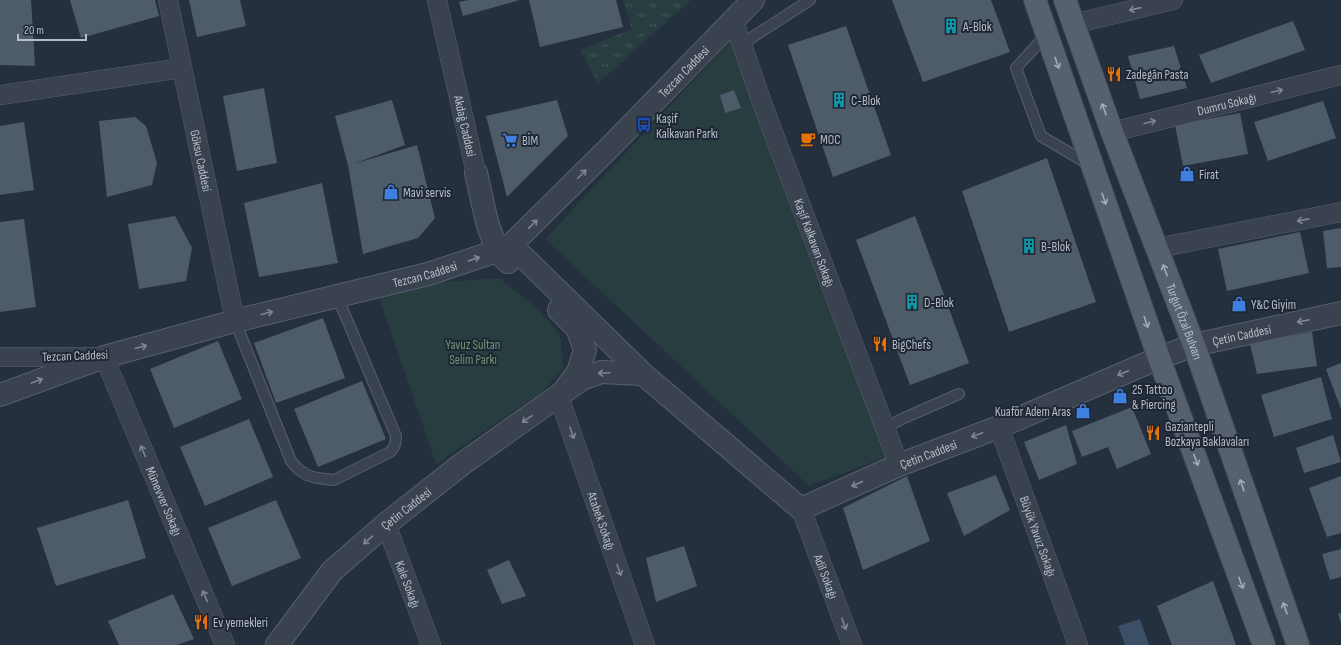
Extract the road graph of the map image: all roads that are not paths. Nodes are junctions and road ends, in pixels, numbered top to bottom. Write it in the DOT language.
graph roads {
  1 [pos="168,0"];
  2 [pos="437,0"];
  3 [pos="753,0"];
  4 [pos="810,0"];
  5 [pos="1035,0"];
  6 [pos="1065,0"];
  7 [pos="1173,0"];
  8 [pos="733,20"];
  9 [pos="1073,24"];
  10 [pos="1047,34"];
  11 [pos="742,44"];
  12 [pos="182,68"];
  13 [pos="1341,75"];
  14 [pos="0,95"];
  15 [pos="1112,132"];
  16 [pos="1093,167"];
  17 [pos="476,173"];
  18 [pos="1341,212"];
  19 [pos="504,248"];
  20 [pos="1157,248"];
  21 [pos="337,296"];
  22 [pos="1341,313"];
  23 [pos="235,321"];
  24 [pos="577,328"];
  25 [pos="1194,345"];
  26 [pos="0,357"];
  27 [pos="104,357"];
  28 [pos="1159,358"];
  29 [pos="643,374"];
  30 [pos="959,394"];
  31 [pos="0,395"];
  32 [pos="559,397"];
  33 [pos="999,427"];
  34 [pos="885,428"];
  35 [pos="899,465"];
  36 [pos="801,509"];
  37 [pos="386,524"];
  38 [pos="225,645"];
  39 [pos="277,645"];
  40 [pos="431,645"];
  41 [pos="645,645"];
  42 [pos="852,645"];
  43 [pos="1078,645"];
  44 [pos="1264,645"];
  45 [pos="1298,645"];
  1 -- 12 [label="street, Göksu Caddesi"];
  2 -- 17 [label="street, Akdağ Caddesi"];
  3 -- 8 [label="street, Tezcan Caddesi"];
  4 -- 11 [label="lane"];
  5 -- 10 [label="main road"];
  6 -- 9 [label="main road, Turgut Özal Bulvarı"];
  7 -- 9 [label="street, one-way"];
  8 -- 11 [label="street, Kaşif Kalkavan Sokağı"];
  19 -- 8 [label="street, Tezcan Caddesi, one-way"];
  15 -- 9 [label="main road, Turgut Özal Bulvarı, one-way"];
  10 -- 16 [label="main road, one-way"];
  10 -- 16 [label="lane"];
  11 -- 34 [label="street, Kaşif Kalkavan Sokağı"];
  12 -- 14 [label="street"];
  12 -- 23 [label="street, Göksu Caddesi"];
  15 -- 13 [label="street, Dumru Sokağı, one-way"];
  15 -- 20 [label="main road, Turgut Özal Bulvarı"];
  16 -- 28 [label="main road, one-way"];
  17 -- 19 [label="street, Akdağ Caddesi"];
  18 -- 20 [label="street, one-way"];
  21 -- 19 [label="street, Tezcan Caddesi, one-way"];
  19 -- 24 [label="street, Çetin Caddesi"];
  19 -- 29 [label="street"];
  25 -- 20 [label="main road, Turgut Özal Bulvarı, one-way"];
  23 -- 21 [label="street, Tezcan Caddesi, one-way"];
  21 -- 23 [label="lane"];
  22 -- 25 [label="street, Çetin Caddesi, one-way"];
  27 -- 23 [label="street, Tezcan Caddesi, one-way"];
  24 -- 29 [label="street"];
  24 -- 32 [label="street, Çetin Caddesi"];
  25 -- 28 [label="street, Çetin Caddesi"];
  45 -- 25 [label="main road, Turgut Özal Bulvarı, one-way"];
  26 -- 27 [label="street, Tezcan Caddesi"];
  31 -- 27 [label="street, one-way"];
  38 -- 27 [label="street, Münevver Sokağı, one-way"];
  28 -- 33 [label="street, Çetin Caddesi, one-way"];
  28 -- 44 [label="main road, one-way"];
  29 -- 32 [label="street, Çetin Caddesi, one-way"];
  29 -- 36 [label="street"];
  30 -- 34 [label="lane"];
  32 -- 37 [label="street, Çetin Caddesi, one-way"];
  32 -- 41 [label="street, Atabek Sokağı, one-way"];
  33 -- 35 [label="street, Çetin Caddesi, one-way"];
  33 -- 43 [label="street, Büyük Yavuz Sokağı"];
  34 -- 35 [label="street, Kaşif Kalkavan Sokağı"];
  35 -- 36 [label="street, Çetin Caddesi, one-way"];
  36 -- 42 [label="street, Adil Sokağı, one-way"];
  37 -- 39 [label="street, Çetin Caddesi, one-way"];
  37 -- 40 [label="street, Kale Sokağı"];
}
